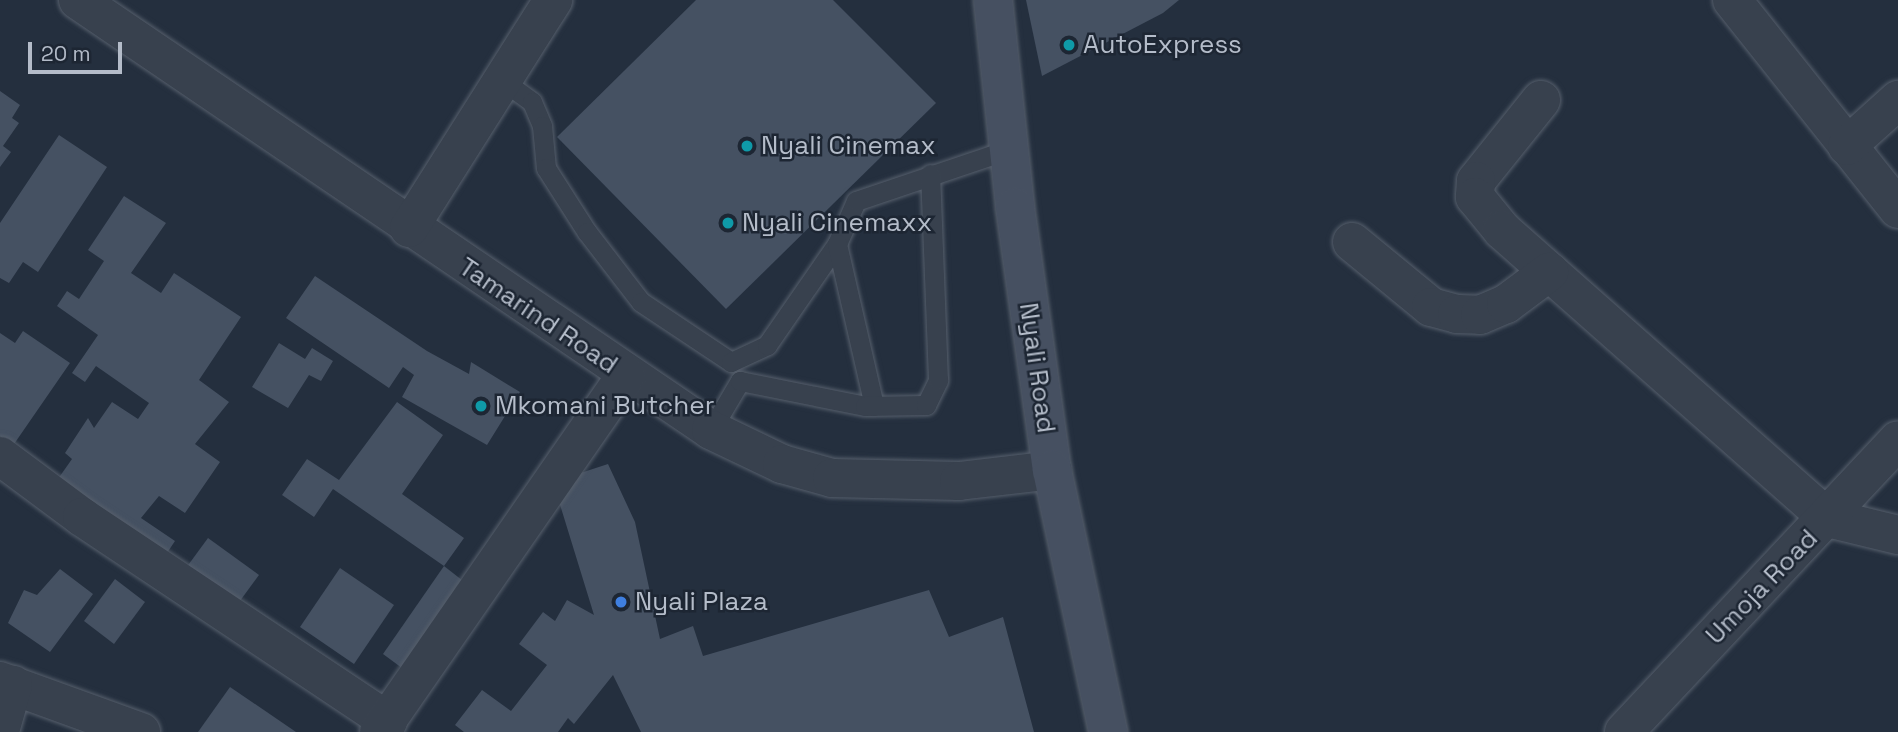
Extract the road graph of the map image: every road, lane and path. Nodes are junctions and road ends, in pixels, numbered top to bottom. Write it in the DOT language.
graph roads {
  1 [pos="78,0"];
  2 [pos="553,0"];
  3 [pos="993,0"];
  4 [pos="1732,0"];
  5 [pos="502,80"];
  6 [pos="1541,100"];
  7 [pos="1898,100"];
  8 [pos="1847,146"];
  9 [pos="1010,149"];
  10 [pos="930,174"];
  11 [pos="1898,209"];
  12 [pos="409,228"];
  13 [pos="1352,242"];
  14 [pos="837,244"];
  15 [pos="1549,272"];
  16 [pos="732,362"];
  17 [pos="626,375"];
  18 [pos="740,382"];
  19 [pos="874,406"];
  20 [pos="711,430"];
  21 [pos="1898,440"];
  22 [pos="2,461"];
  23 [pos="1052,470"];
  24 [pos="1828,518"];
  25 [pos="1898,535"];
  26 [pos="7,683"];
  27 [pos="383,727"];
  28 [pos="0,731"];
  29 [pos="141,732"];
  30 [pos="1108,732"];
  31 [pos="1624,732"];
  1 -- 12 [label="street, Tamarind Road"];
  2 -- 5 [label="street"];
  3 -- 9 [label="main road, Nyali Road"];
  4 -- 8 [label="street"];
  5 -- 12 [label="street"];
  5 -- 16 [label="lane"];
  6 -- 15 [label="street"];
  7 -- 8 [label="street"];
  8 -- 11 [label="street"];
  9 -- 10 [label="lane"];
  9 -- 23 [label="main road, Nyali Road"];
  10 -- 14 [label="lane"];
  10 -- 19 [label="lane"];
  12 -- 17 [label="street, Tamarind Road"];
  13 -- 15 [label="street"];
  14 -- 16 [label="lane"];
  14 -- 19 [label="lane"];
  15 -- 24 [label="street"];
  16 -- 18 [label="lane"];
  17 -- 20 [label="street, Tamarind Road"];
  17 -- 27 [label="street"];
  18 -- 19 [label="lane"];
  18 -- 20 [label="lane"];
  20 -- 23 [label="street, Tamarind Road"];
  21 -- 24 [label="street, Umoja Road"];
  22 -- 27 [label="street"];
  23 -- 30 [label="main road, Nyali Road"];
  24 -- 25 [label="street"];
  24 -- 31 [label="street, Umoja Road"];
  26 -- 28 [label="street"];
  26 -- 29 [label="street"];
}
